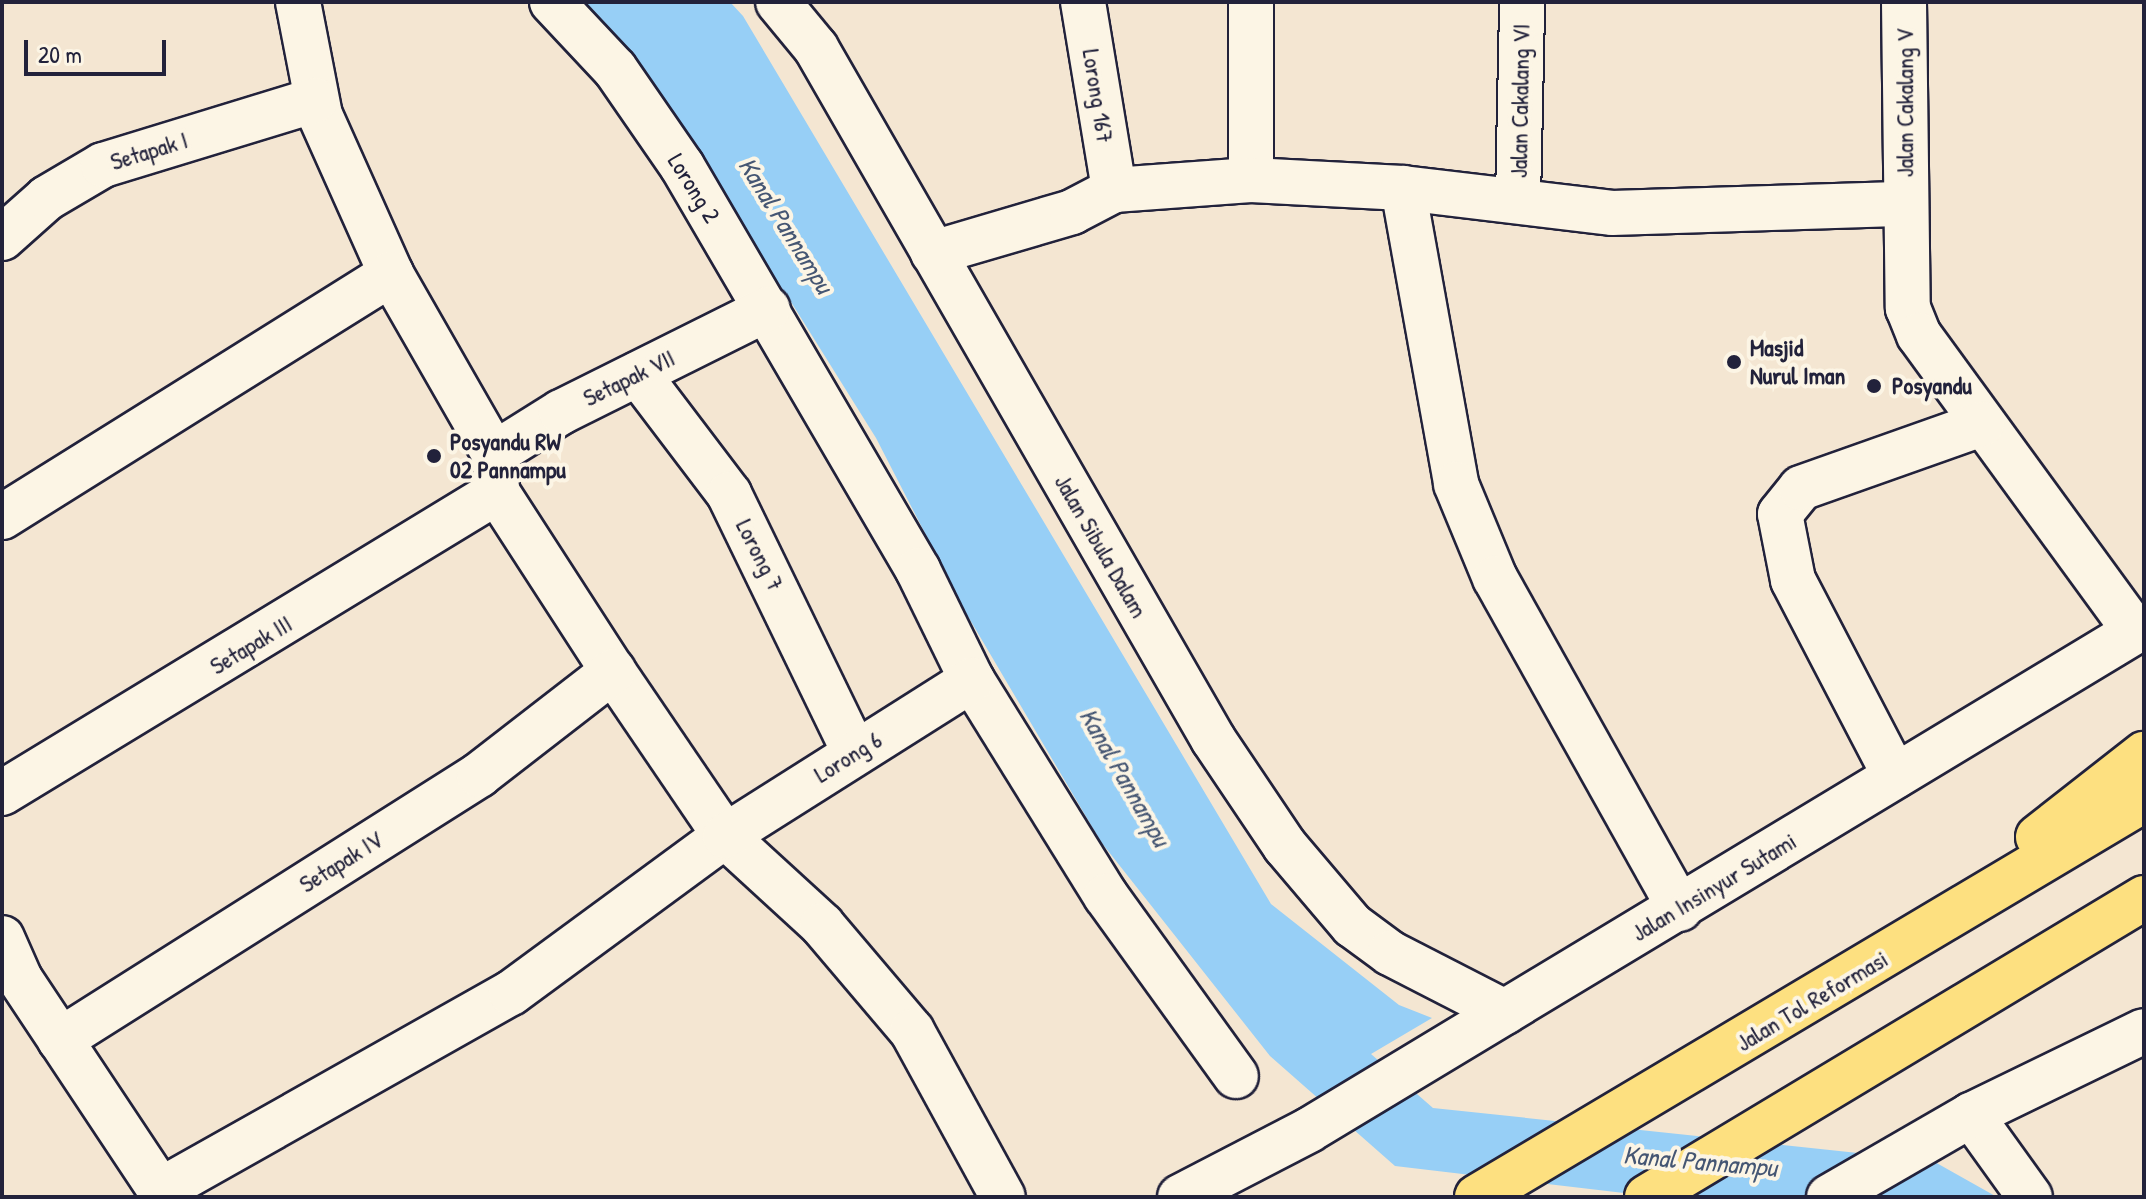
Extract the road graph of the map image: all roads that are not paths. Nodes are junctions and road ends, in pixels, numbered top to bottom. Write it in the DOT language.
graph roads {
  1 [pos="298,2"];
  2 [pos="552,2"];
  3 [pos="778,2"];
  4 [pos="1083,2"];
  5 [pos="1251,2"];
  6 [pos="1522,2"];
  7 [pos="1904,2"];
  8 [pos="315,100"];
  9 [pos="1251,180"];
  10 [pos="1403,188"];
  11 [pos="1114,190"];
  12 [pos="1518,200"];
  13 [pos="1906,204"];
  14 [pos="2,238"];
  15 [pos="933,253"];
  16 [pos="391,274"];
  17 [pos="768,309"];
  18 [pos="638,374"];
  19 [pos="1982,424"];
  20 [pos="496,473"];
  21 [pos="2,517"];
  22 [pos="2140,629"];
  23 [pos="613,671"];
  24 [pos="972,680"];
  25 [pos="854,752"];
  26 [pos="2144,754"];
  27 [pos="1895,776"];
  28 [pos="2,793"];
  29 [pos="2144,800"];
  30 [pos="725,836"];
  31 [pos="2144,898"];
  32 [pos="1680,909"];
  33 [pos="2144,928"];
  34 [pos="2,938"];
  35 [pos="1879,961"];
  36 [pos="1494,1018"];
  37 [pos="2144,1031"];
  38 [pos="60,1040"];
  39 [pos="1905,1047"];
  40 [pos="1236,1076"];
  41 [pos="1971,1115"];
  42 [pos="1488,1191"];
  43 [pos="163,1194"];
  44 [pos="1003,1197"];
  45 [pos="1180,1197"];
  46 [pos="1647,1197"];
  47 [pos="1829,1197"];
  48 [pos="2030,1197"];
  1 -- 8 [label="street"];
  2 -- 17 [label="street, Lorong 2"];
  3 -- 15 [label="street, Jalan Sibula Dalam"];
  4 -- 11 [label="street, Lorong 167"];
  5 -- 9 [label="street"];
  6 -- 12 [label="street, Jalan Cakalang VI"];
  7 -- 13 [label="street, Jalan Cakalang V"];
  8 -- 14 [label="street, Setapak I"];
  8 -- 16 [label="street"];
  9 -- 10 [label="street"];
  9 -- 11 [label="street"];
  10 -- 12 [label="street"];
  10 -- 32 [label="street"];
  11 -- 15 [label="street"];
  12 -- 13 [label="street"];
  13 -- 19 [label="street, Jalan Cakalang V"];
  15 -- 36 [label="street, Jalan Sibula Dalam"];
  16 -- 20 [label="street"];
  16 -- 21 [label="street"];
  17 -- 18 [label="street, Setapak VII"];
  17 -- 24 [label="street, Lorong 2"];
  18 -- 20 [label="street, Setapak VII"];
  18 -- 25 [label="street, Lorong 7"];
  19 -- 22 [label="street, Jalan Cakalang V"];
  19 -- 27 [label="street"];
  20 -- 23 [label="street"];
  20 -- 28 [label="street, Setapak III"];
  22 -- 27 [label="street, Jalan Insinyur Sutami"];
  23 -- 30 [label="street"];
  23 -- 38 [label="street, Setapak IV"];
  24 -- 25 [label="street, Lorong 6"];
  24 -- 40 [label="street, Lorong 2"];
  25 -- 30 [label="street, Lorong 6"];
  26 -- 35 [label="highway"];
  27 -- 32 [label="street, Jalan Insinyur Sutami"];
  29 -- 35 [label="highway, Jalan Tol Reformasi"];
  30 -- 43 [label="street, Lorong 6"];
  30 -- 44 [label="street"];
  31 -- 39 [label="highway"];
  32 -- 36 [label="street, Jalan Insinyur Sutami"];
  33 -- 39 [label="highway"];
  34 -- 38 [label="street"];
  35 -- 42 [label="highway, Jalan Tol Reformasi"];
  36 -- 45 [label="street, Jalan Insinyur Sutami"];
  37 -- 41 [label="street"];
  38 -- 43 [label="street"];
  39 -- 46 [label="highway"];
  41 -- 47 [label="street"];
  41 -- 48 [label="street"];
}
